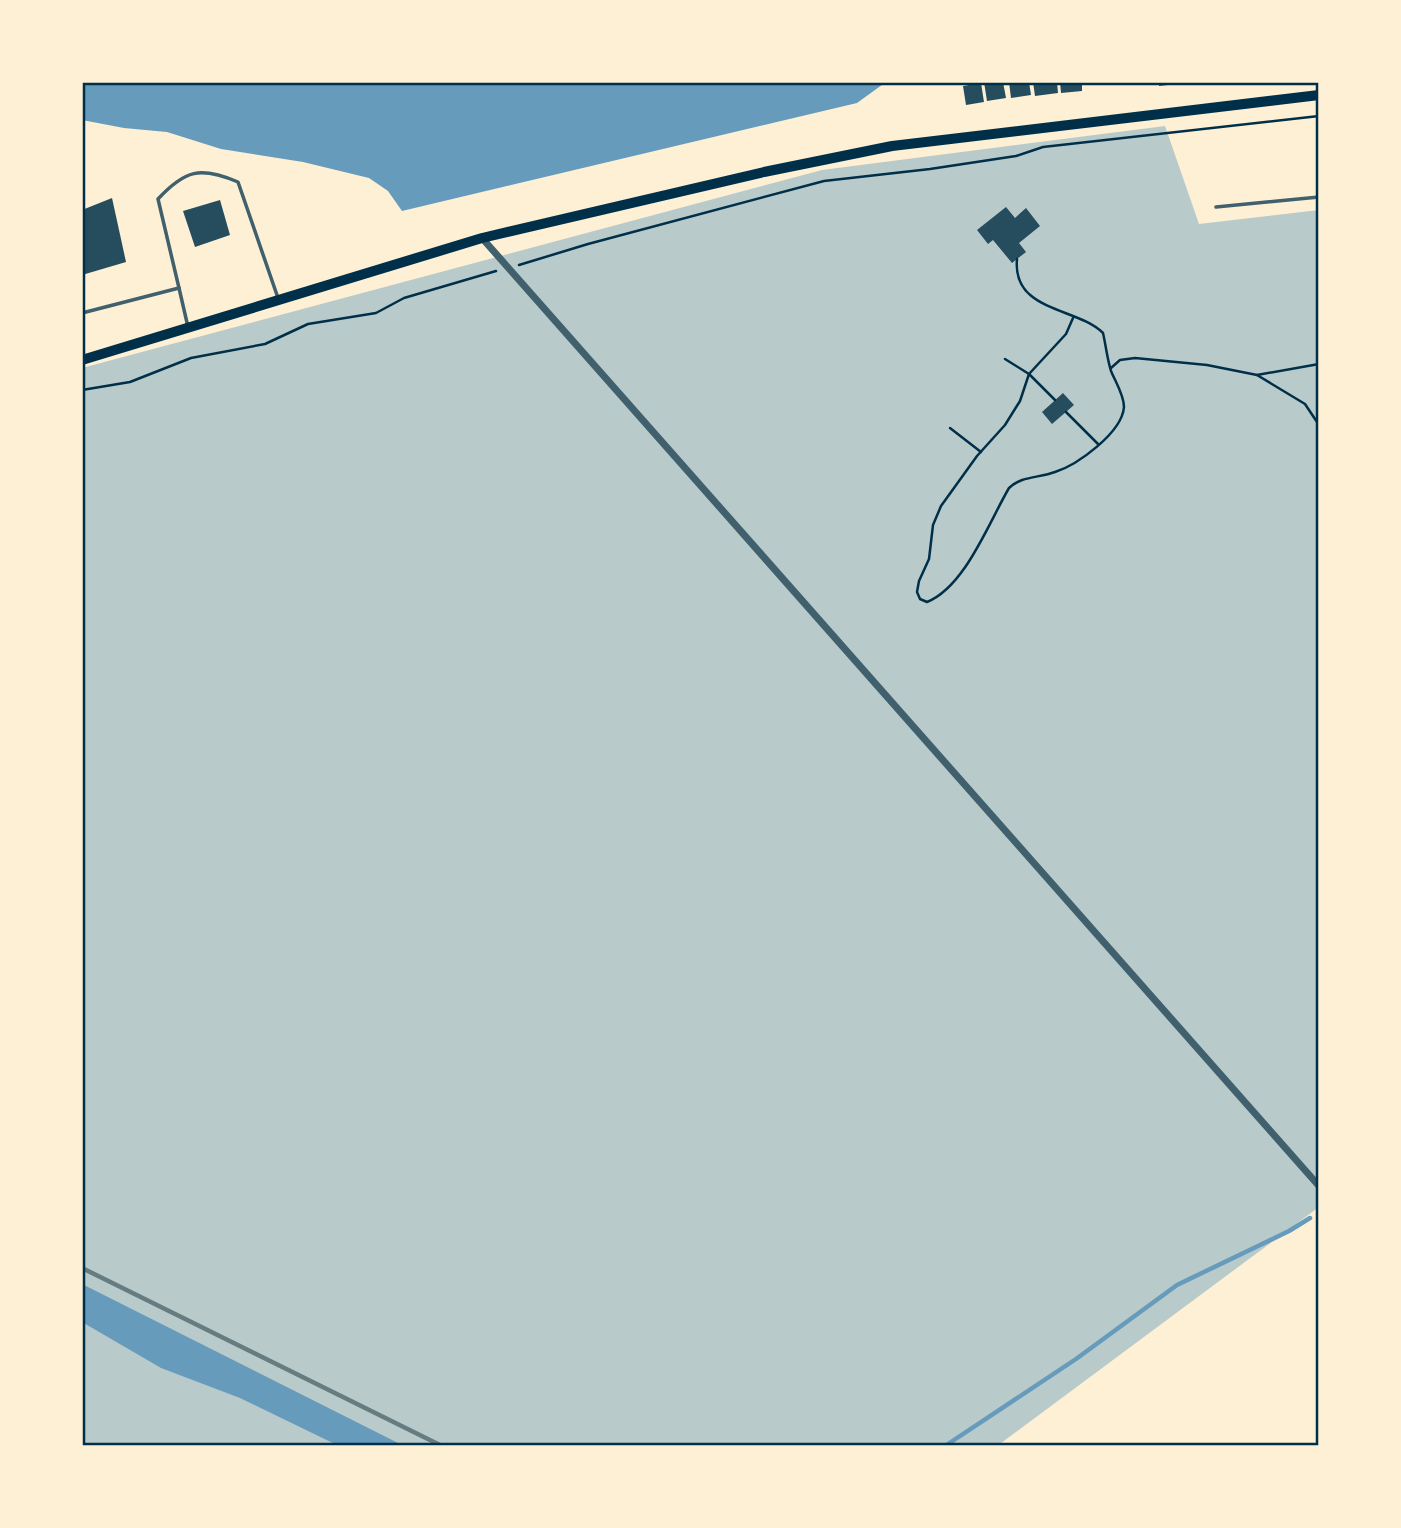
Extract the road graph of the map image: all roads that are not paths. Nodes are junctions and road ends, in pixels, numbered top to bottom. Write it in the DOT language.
graph roads {
  1 [pos="1319,95"];
  2 [pos="1319,197"];
  3 [pos="1216,207"];
  4 [pos="482,238"];
  5 [pos="179,288"];
  6 [pos="279,301"];
  7 [pos="82,313"];
  8 [pos="188,329"];
  9 [pos="82,360"];
  10 [pos="1319,1186"];
  1 -- 4 [label="main road"];
  2 -- 3 [label="lane"];
  4 -- 6 [label="main road"];
  4 -- 10 [label="street"];
  5 -- 6 [label="lane"];
  5 -- 7 [label="lane"];
  5 -- 8 [label="lane"];
  6 -- 8 [label="main road"];
  8 -- 9 [label="main road"];
}
